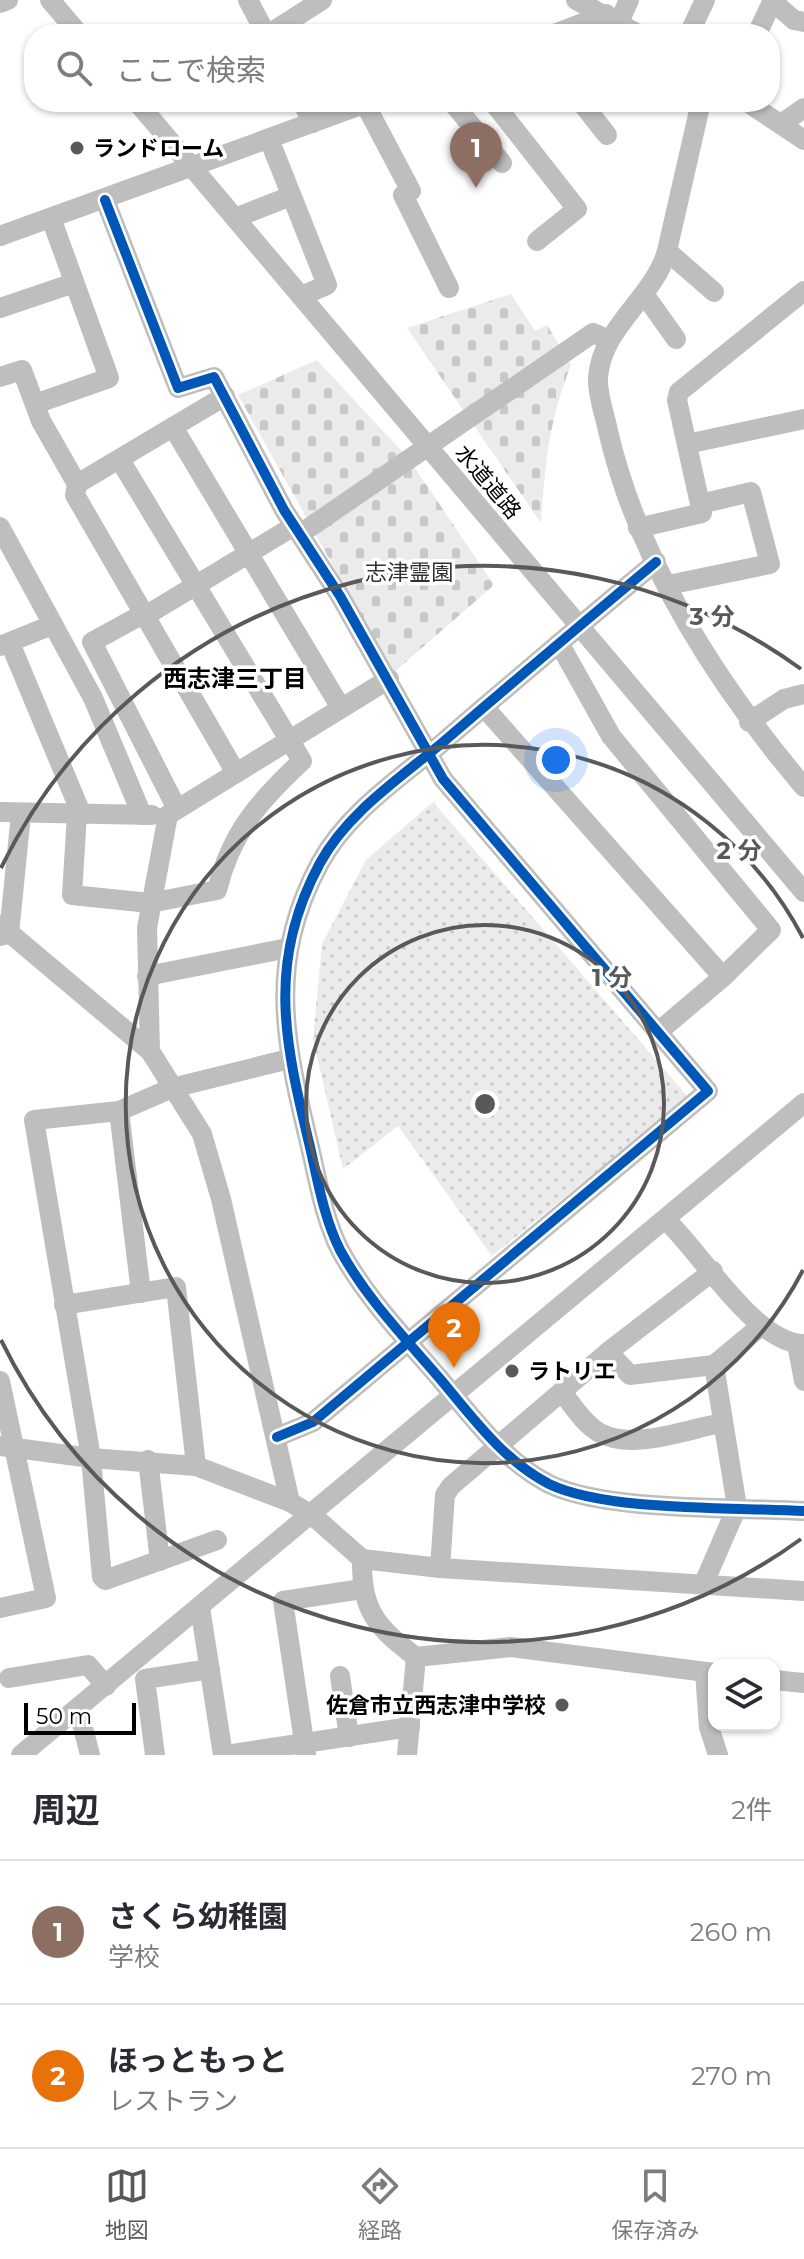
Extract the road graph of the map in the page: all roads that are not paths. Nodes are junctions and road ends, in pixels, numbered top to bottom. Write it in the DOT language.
graph roads {
  1 [pos="8,0"];
  2 [pos="50,0"];
  3 [pos="248,0"];
  4 [pos="322,0"];
  5 [pos="576,0"];
  6 [pos="629,0"];
  7 [pos="705,0"];
  8 [pos="772,0"];
  9 [pos="0,3"];
  10 [pos="612,18"];
  11 [pos="804,22"];
  12 [pos="70,24"];
  13 [pos="261,24"];
  14 [pos="283,24"];
  15 [pos="590,24"];
  16 [pos="622,24"];
  17 [pos="694,24"];
  18 [pos="761,24"];
  19 [pos="804,108"];
  20 [pos="146,112"];
  21 [pos="307,112"];
  22 [pos="343,112"];
  23 [pos="372,112"];
  24 [pos="460,112"];
  25 [pos="501,112"];
  26 [pos="589,112"];
  27 [pos="699,112"];
  28 [pos="762,112"];
  29 [pos="313,123"];
  30 [pos="781,124"];
  31 [pos="607,135"];
  32 [pos="269,139"];
  33 [pos="804,140"];
  34 [pos="502,163"];
  35 [pos="192,166"];
  36 [pos="291,196"];
  37 [pos="105,200"];
  38 [pos="51,218"];
  39 [pos="235,218"];
  40 [pos="0,236"];
  41 [pos="537,241"];
  42 [pos="667,251"];
  43 [pos="74,283"];
  44 [pos="449,288"];
  45 [pos="804,291"];
  46 [pos="714,292"];
  47 [pos="644,294"];
  48 [pos="301,296"];
  49 [pos="0,308"];
  50 [pos="676,339"];
  51 [pos="609,340"];
  52 [pos="0,377"];
  53 [pos="225,396"];
  54 [pos="35,404"];
  55 [pos="804,419"];
  56 [pos="173,427"];
  57 [pos="687,444"];
  58 [pos="428,447"];
  59 [pos="120,460"];
  60 [pos="77,484"];
  61 [pos="700,504"];
  62 [pos="0,527"];
  63 [pos="638,528"];
  64 [pos="297,530"];
  65 [pos="249,553"];
  66 [pos="656,562"];
  67 [pos="196,585"];
  68 [pos="668,585"];
  69 [pos="144,615"];
  70 [pos="52,625"];
  71 [pos="579,627"];
  72 [pos="559,643"];
  73 [pos="5,644"];
  74 [pos="389,679"];
  75 [pos="804,694"];
  76 [pos="484,707"];
  77 [pos="341,708"];
  78 [pos="749,722"];
  79 [pos="289,740"];
  80 [pos="427,755"];
  81 [pos="236,773"];
  82 [pos="802,782"];
  83 [pos="6,809"];
  84 [pos="172,811"];
  85 [pos="79,814"];
  86 [pos="142,815"];
  87 [pos="804,892"];
  88 [pos="150,903"];
  89 [pos="3,931"];
  90 [pos="288,948"];
  91 [pos="147,976"];
  92 [pos="723,977"];
  93 [pos="658,1032"];
  94 [pos="150,1051"];
  95 [pos="289,1059"];
  96 [pos="172,1088"];
  97 [pos="804,1103"];
  98 [pos="119,1111"];
  99 [pos="665,1219"];
  100 [pos="713,1271"];
  101 [pos="141,1293"];
  102 [pos="64,1305"];
  103 [pos="761,1326"];
  104 [pos="409,1342"];
  105 [pos="801,1344"];
  106 [pos="608,1352"];
  107 [pos="714,1365"];
  108 [pos="0,1381"];
  109 [pos="804,1381"];
  110 [pos="562,1392"];
  111 [pos="454,1396"];
  112 [pos="722,1423"];
  113 [pos="277,1437"];
  114 [pos="7,1447"];
  115 [pos="499,1447"];
  116 [pos="91,1458"];
  117 [pos="148,1460"];
  118 [pos="196,1466"];
  119 [pos="290,1502"];
  120 [pos="737,1507"];
  121 [pos="804,1511"];
  122 [pos="312,1515"];
  123 [pos="217,1540"];
  124 [pos="362,1559"];
  125 [pos="160,1561"];
  126 [pos="440,1568"];
  127 [pos="704,1583"];
  128 [pos="362,1589"];
  129 [pos="804,1591"];
  130 [pos="200,1607"];
  131 [pos="0,1608"];
  132 [pos="416,1657"];
  133 [pos="210,1669"];
  134 [pos="708,1672"];
  135 [pos="340,1676"];
  136 [pos="9,1678"];
  137 [pos="780,1681"];
  138 [pos="804,1683"];
  139 [pos="106,1686"];
  140 [pos="78,1708"];
  141 [pos="410,1727"];
  142 [pos="710,1731"];
  143 [pos="349,1737"];
  144 [pos="305,1750"];
  145 [pos="21,1755"];
  146 [pos="90,1755"];
  147 [pos="155,1755"];
  148 [pos="225,1755"];
  149 [pos="407,1755"];
  150 [pos="718,1755"];
  1 -- 9 [label="street"];
  2 -- 12 [label="street"];
  3 -- 13 [label="street"];
  4 -- 14 [label="street"];
  5 -- 10 [label="street"];
  6 -- 10 [label="street"];
  7 -- 17 [label="street"];
  8 -- 11 [label="street"];
  8 -- 18 [label="street"];
  10 -- 15 [label="street"];
  10 -- 16 [label="street"];
  19 -- 30 [label="street"];
  20 -- 35 [label="street, 水道道路"];
  21 -- 29 [label="street"];
  22 -- 29 [label="street"];
  23 -- 44 [label="street"];
  24 -- 34 [label="street"];
  25 -- 41 [label="street"];
  26 -- 31 [label="street"];
  27 -- 42 [label="street"];
  28 -- 30 [label="street"];
  29 -- 32 [label="street"];
  30 -- 33 [label="street"];
  32 -- 35 [label="street"];
  32 -- 36 [label="street"];
  35 -- 37 [label="street"];
  35 -- 39 [label="street, 水道道路"];
  36 -- 39 [label="street"];
  36 -- 48 [label="street"];
  37 -- 38 [label="street"];
  37 -- 53 [label="street"];
  38 -- 40 [label="street"];
  38 -- 43 [label="street"];
  39 -- 48 [label="street, 水道道路"];
  42 -- 46 [label="street"];
  42 -- 47 [label="street"];
  43 -- 49 [label="street"];
  43 -- 54 [label="street"];
  45 -- 57 [label="street"];
  47 -- 50 [label="street"];
  47 -- 51 [label="street"];
  48 -- 58 [label="street, 水道道路"];
  51 -- 58 [label="street"];
  51 -- 63 [label="street"];
  52 -- 54 [label="street"];
  53 -- 56 [label="street"];
  53 -- 64 [label="street"];
  54 -- 60 [label="street"];
  55 -- 57 [label="street"];
  56 -- 59 [label="street"];
  56 -- 65 [label="street"];
  57 -- 61 [label="street"];
  58 -- 64 [label="street"];
  58 -- 71 [label="street, 水道道路"];
  59 -- 60 [label="street"];
  59 -- 67 [label="street"];
  60 -- 69 [label="street"];
  61 -- 63 [label="street"];
  61 -- 68 [label="street"];
  62 -- 70 [label="street"];
  63 -- 66 [label="street"];
  64 -- 65 [label="street"];
  64 -- 74 [label="street"];
  65 -- 67 [label="street"];
  65 -- 77 [label="street"];
  66 -- 68 [label="street"];
  66 -- 71 [label="street"];
  67 -- 69 [label="street"];
  67 -- 79 [label="street"];
  68 -- 78 [label="street"];
  69 -- 81 [label="street"];
  69 -- 84 [label="street"];
  70 -- 73 [label="street"];
  70 -- 86 [label="street"];
  71 -- 72 [label="street"];
  71 -- 87 [label="street, 水道道路"];
  72 -- 76 [label="street"];
  72 -- 92 [label="street"];
  73 -- 85 [label="street"];
  74 -- 77 [label="street"];
  74 -- 80 [label="street"];
  75 -- 78 [label="street"];
  76 -- 80 [label="street"];
  76 -- 92 [label="street"];
  77 -- 79 [label="street"];
  78 -- 82 [label="street"];
  79 -- 81 [label="street"];
  79 -- 88 [label="street"];
  80 -- 90 [label="street"];
  80 -- 93 [label="street"];
  81 -- 84 [label="street"];
  83 -- 85 [label="street"];
  83 -- 89 [label="street"];
  84 -- 86 [label="street"];
  84 -- 88 [label="street"];
  85 -- 86 [label="street"];
  85 -- 88 [label="street"];
  88 -- 91 [label="street"];
  89 -- 94 [label="street"];
  90 -- 91 [label="street"];
  90 -- 95 [label="street"];
  91 -- 94 [label="street"];
  92 -- 93 [label="street"];
  93 -- 104 [label="street"];
  94 -- 96 [label="street"];
  95 -- 96 [label="street"];
  95 -- 104 [label="street"];
  96 -- 98 [label="street"];
  96 -- 113 [label="street"];
  97 -- 99 [label="street"];
  98 -- 101 [label="street"];
  98 -- 102 [label="street"];
  99 -- 100 [label="street"];
  99 -- 111 [label="street"];
  100 -- 103 [label="street"];
  100 -- 106 [label="street"];
  101 -- 102 [label="street"];
  101 -- 118 [label="street"];
  102 -- 116 [label="street"];
  103 -- 105 [label="street"];
  103 -- 107 [label="street"];
  104 -- 111 [label="street"];
  104 -- 113 [label="street"];
  105 -- 109 [label="street"];
  106 -- 107 [label="street"];
  106 -- 110 [label="street"];
  107 -- 112 [label="street"];
  108 -- 114 [label="street"];
  110 -- 112 [label="street"];
  110 -- 115 [label="street"];
  111 -- 115 [label="street"];
  111 -- 122 [label="street"];
  112 -- 120 [label="street"];
  113 -- 119 [label="street"];
  114 -- 116 [label="street"];
  114 -- 131 [label="street"];
  115 -- 120 [label="street"];
  115 -- 126 [label="street"];
  116 -- 117 [label="street"];
  116 -- 125 [label="street"];
  117 -- 118 [label="street"];
  117 -- 125 [label="street"];
  118 -- 119 [label="street"];
  119 -- 122 [label="street"];
  120 -- 121 [label="street"];
  120 -- 127 [label="street"];
  122 -- 124 [label="street"];
  122 -- 130 [label="street"];
  123 -- 125 [label="street"];
  124 -- 126 [label="street"];
  124 -- 128 [label="street"];
  126 -- 127 [label="street"];
  127 -- 129 [label="street"];
  128 -- 132 [label="street"];
  128 -- 144 [label="street"];
  130 -- 133 [label="street"];
  130 -- 139 [label="street"];
  132 -- 134 [label="street"];
  132 -- 141 [label="street"];
  133 -- 147 [label="street"];
  133 -- 148 [label="street"];
  135 -- 143 [label="street"];
  136 -- 139 [label="street"];
  137 -- 138 [label="street"];
  139 -- 140 [label="street"];
  140 -- 145 [label="street"];
  140 -- 146 [label="street"];
  141 -- 143 [label="street"];
  141 -- 149 [label="street"];
  142 -- 150 [label="street"];
  143 -- 144 [label="street"];
  144 -- 148 [label="street"];
}
